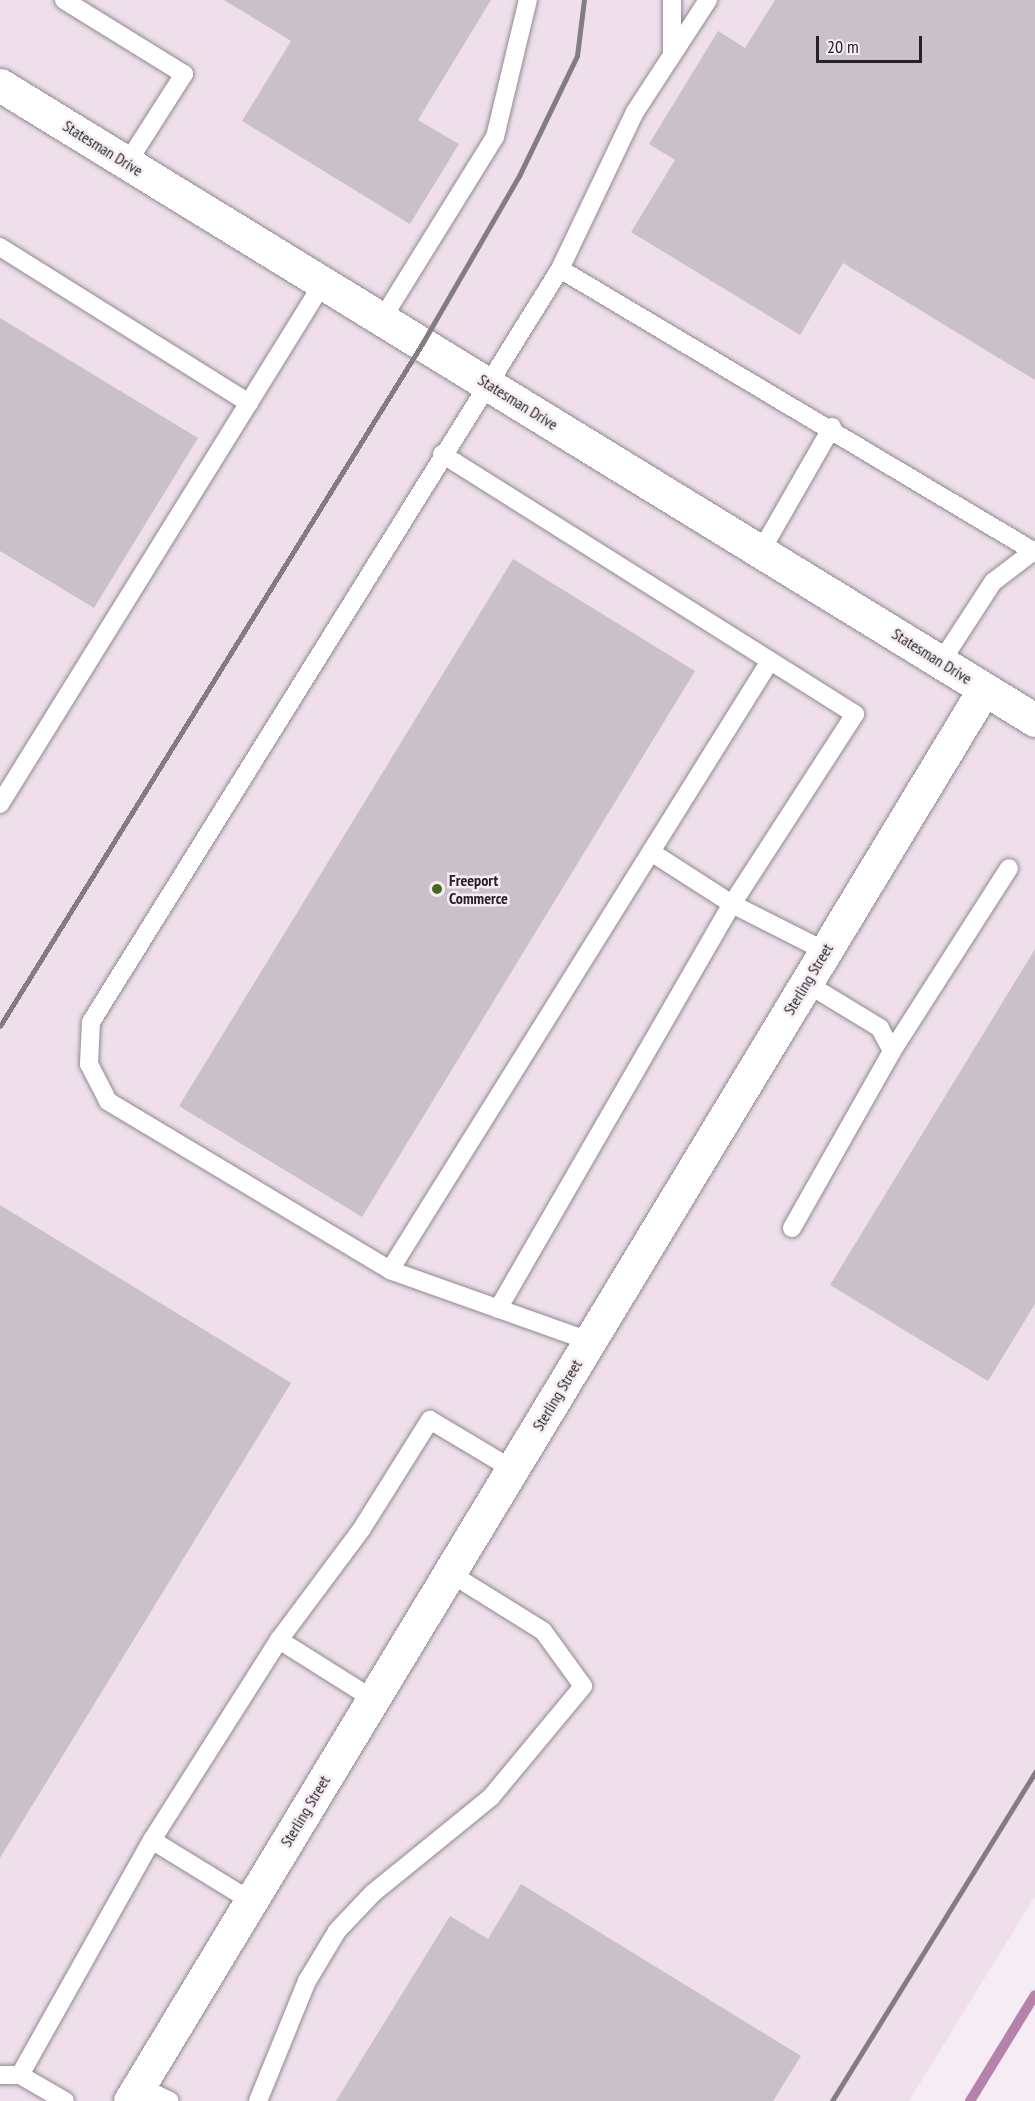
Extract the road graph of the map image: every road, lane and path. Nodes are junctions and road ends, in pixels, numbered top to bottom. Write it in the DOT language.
graph roads {
  1 [pos="64,0"];
  2 [pos="528,0"];
  3 [pos="672,0"];
  4 [pos="708,0"];
  5 [pos="672,55"];
  6 [pos="0,85"];
  7 [pos="127,163"];
  8 [pos="0,247"];
  9 [pos="560,269"];
  10 [pos="323,283"];
  11 [pos="382,319"];
  12 [pos="486,383"];
  13 [pos="249,403"];
  14 [pos="832,427"];
  15 [pos="442,454"];
  16 [pos="1034,550"];
  17 [pos="760,551"];
  18 [pos="770,661"];
  19 [pos="941,662"];
  20 [pos="984,688"];
  21 [pos="1035,720"];
  22 [pos="0,804"];
  23 [pos="651,852"];
  24 [pos="1009,868"];
  25 [pos="732,904"];
  26 [pos="825,951"];
  27 [pos="806,983"];
  28 [pos="892,1052"];
  29 [pos="792,1228"];
  30 [pos="390,1270"];
  31 [pos="498,1309"];
  32 [pos="589,1341"];
  33 [pos="512,1469"];
  34 [pos="450,1573"];
  35 [pos="279,1640"];
  36 [pos="373,1699"];
  37 [pos="152,1840"];
  38 [pos="251,1901"];
  39 [pos="0,2075"];
  40 [pos="20,2075"];
  41 [pos="134,2094"];
  42 [pos="65,2101"];
  43 [pos="170,2101"];
  44 [pos="258,2101"];
  1 -- 7 [label="lane"];
  2 -- 11 [label="lane"];
  3 -- 5 [label="lane"];
  4 -- 5 [label="lane"];
  5 -- 9 [label="lane"];
  6 -- 7 [label="street, Statesman Drive"];
  7 -- 10 [label="street, Statesman Drive"];
  8 -- 13 [label="lane"];
  9 -- 12 [label="lane"];
  9 -- 14 [label="lane"];
  10 -- 11 [label="street, Statesman Drive"];
  10 -- 13 [label="lane"];
  11 -- 12 [label="street, Statesman Drive"];
  12 -- 15 [label="lane"];
  12 -- 17 [label="street, Statesman Drive"];
  13 -- 22 [label="lane"];
  14 -- 16 [label="lane"];
  14 -- 17 [label="lane"];
  15 -- 18 [label="lane"];
  15 -- 30 [label="lane"];
  16 -- 19 [label="lane"];
  17 -- 19 [label="street, Statesman Drive"];
  18 -- 23 [label="lane"];
  18 -- 25 [label="lane"];
  19 -- 20 [label="street, Statesman Drive"];
  20 -- 21 [label="street, Statesman Drive"];
  20 -- 26 [label="street, Sterling Street"];
  23 -- 25 [label="lane"];
  23 -- 30 [label="lane"];
  24 -- 28 [label="lane"];
  25 -- 26 [label="lane"];
  25 -- 31 [label="lane"];
  26 -- 27 [label="street, Sterling Street"];
  27 -- 28 [label="lane"];
  27 -- 32 [label="street, Sterling Street"];
  28 -- 29 [label="lane"];
  30 -- 31 [label="lane"];
  31 -- 32 [label="lane"];
  32 -- 33 [label="street, Sterling Street"];
  33 -- 34 [label="street, Sterling Street"];
  33 -- 35 [label="lane"];
  34 -- 36 [label="street, Sterling Street"];
  34 -- 44 [label="lane"];
  35 -- 36 [label="lane"];
  35 -- 37 [label="lane"];
  36 -- 38 [label="street, Sterling Street"];
  37 -- 38 [label="lane"];
  37 -- 40 [label="lane"];
  38 -- 41 [label="street, Sterling Street"];
  39 -- 40 [label="lane"];
  40 -- 42 [label="lane"];
  41 -- 43 [label="lane"];
}
